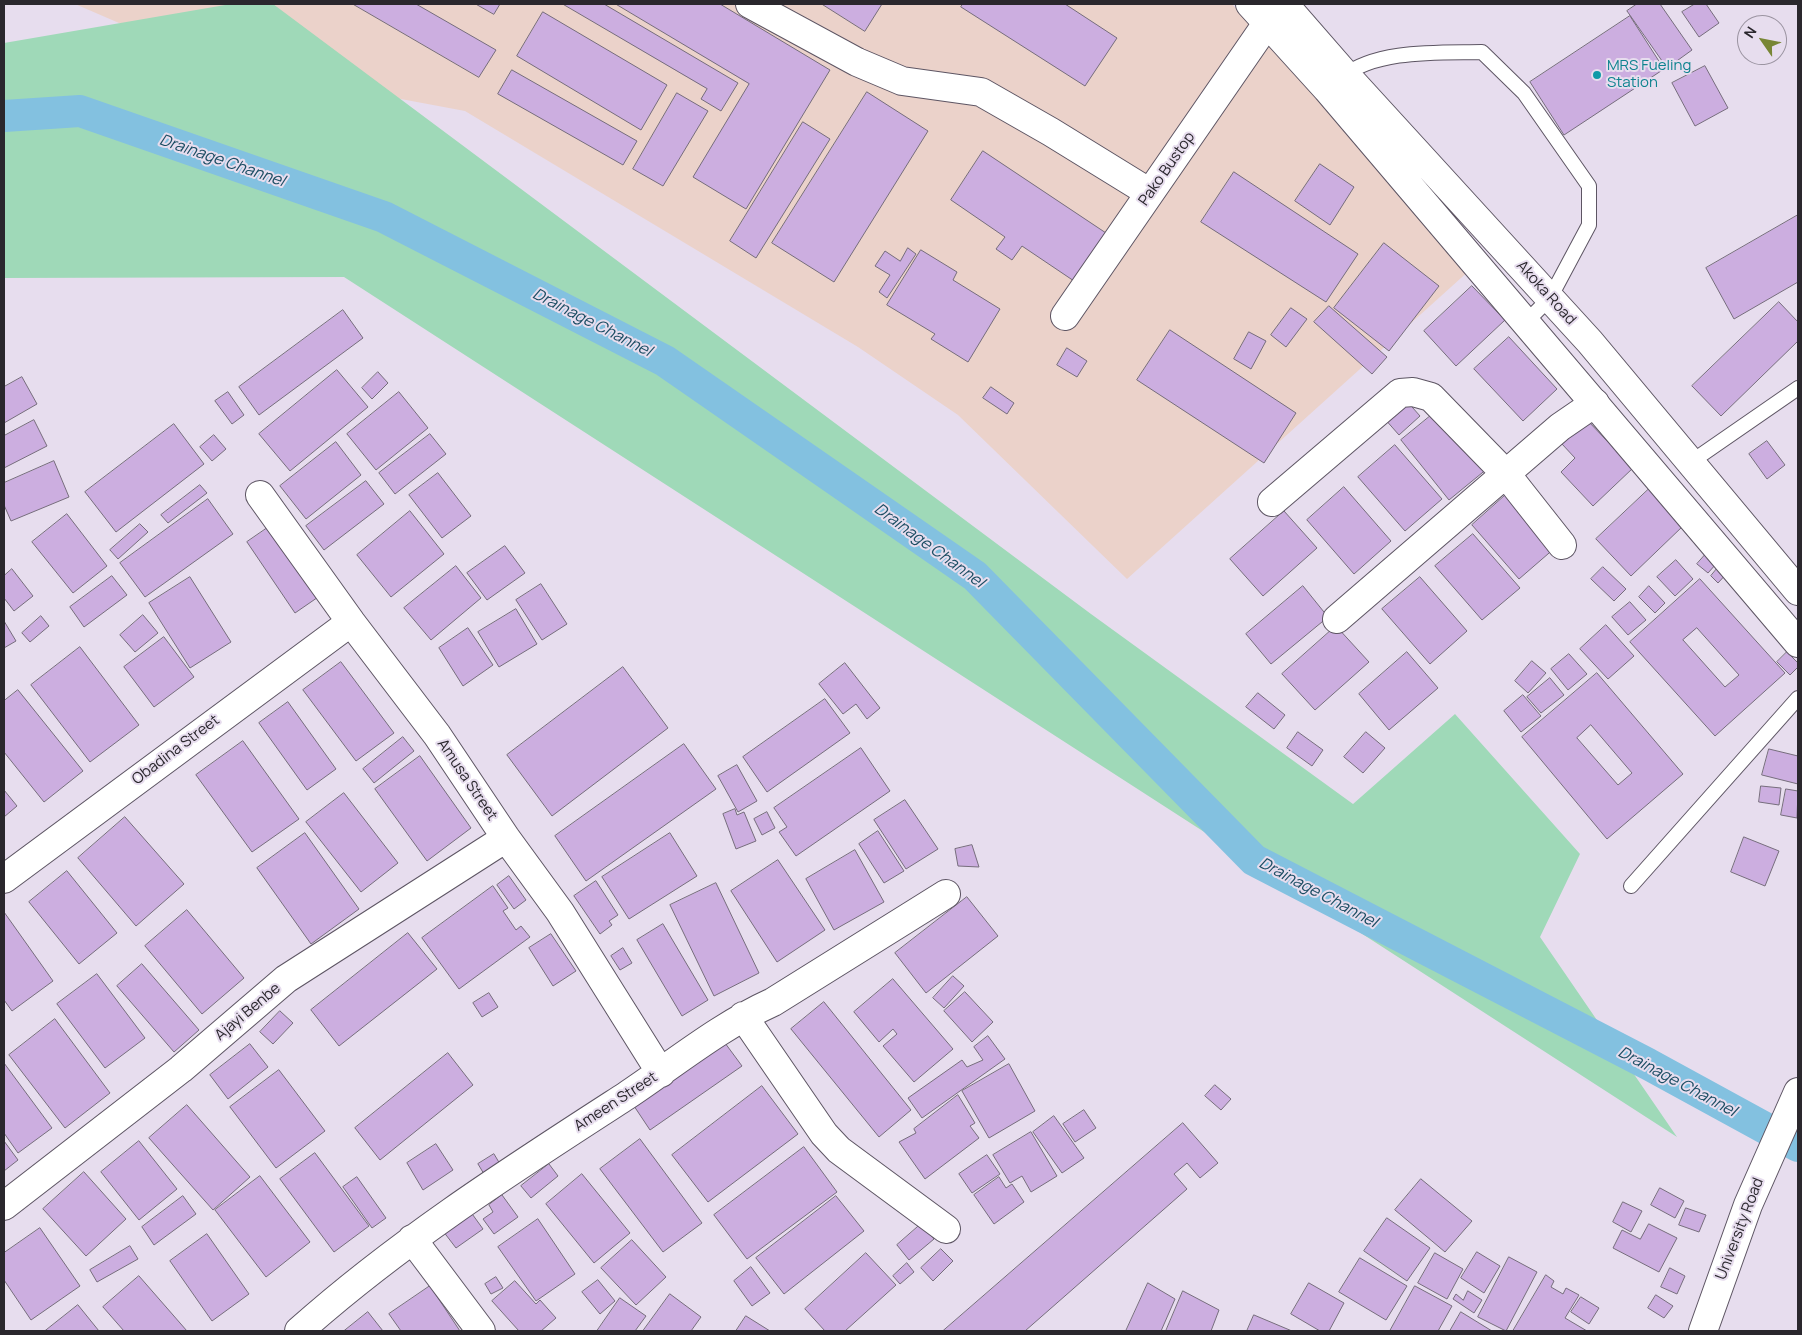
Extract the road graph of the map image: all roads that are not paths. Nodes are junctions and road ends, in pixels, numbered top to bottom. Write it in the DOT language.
graph roads {
  1 [pos="750,4"];
  2 [pos="1267,10"];
  3 [pos="1336,82"];
  4 [pos="1150,193"];
  5 [pos="1550,298"];
  6 [pos="1065,316"];
  7 [pos="1525,323"];
  8 [pos="1798,388"];
  9 [pos="1595,403"];
  10 [pos="1691,462"];
  11 [pos="1506,474"];
  12 [pos="260,495"];
  13 [pos="1272,502"];
  14 [pos="1562,545"];
  15 [pos="1798,590"];
  16 [pos="1337,619"];
  17 [pos="351,622"];
  18 [pos="1798,643"];
  19 [pos="1798,698"];
  20 [pos="506,838"];
  21 [pos="4,879"];
  22 [pos="1631,886"];
  23 [pos="946,894"];
  24 [pos="742,1016"];
  25 [pos="1798,1071"];
  26 [pos="661,1073"];
  27 [pos="1798,1092"];
  28 [pos="1781,1129"];
  29 [pos="4,1206"];
  30 [pos="946,1229"];
  31 [pos="412,1239"];
  32 [pos="300,1331"];
  33 [pos="481,1331"];
  34 [pos="1703,1331"];
  1 -- 4 [label="street"];
  2 -- 3 [label="street, Akoka Road"];
  2 -- 4 [label="street, Pako Bustop"];
  3 -- 5 [label="street, Akoka Road"];
  3 -- 5 [label="lane"];
  3 -- 7 [label="street"];
  4 -- 6 [label="street, Pako Bustop"];
  5 -- 7 [label="lane"];
  5 -- 10 [label="street, Akoka Road"];
  7 -- 9 [label="street"];
  8 -- 10 [label="lane"];
  9 -- 11 [label="street"];
  9 -- 18 [label="street"];
  10 -- 15 [label="street, Akoka Road"];
  11 -- 13 [label="street"];
  11 -- 14 [label="street"];
  11 -- 16 [label="street"];
  12 -- 17 [label="street, Amusa Street"];
  17 -- 20 [label="street, Amusa Street"];
  17 -- 21 [label="street, Obadina Street"];
  19 -- 22 [label="lane"];
  20 -- 26 [label="street, Amusa Street"];
  20 -- 29 [label="street, Ajayi Benbe"];
  23 -- 24 [label="street, Ameen Street"];
  24 -- 26 [label="street, Ameen Street"];
  24 -- 30 [label="street"];
  25 -- 28 [label="street"];
  26 -- 31 [label="street, Ameen Street"];
  27 -- 28 [label="street"];
  28 -- 34 [label="street, University Road"];
  31 -- 32 [label="street, Ameen Street"];
  31 -- 33 [label="street"];
}
